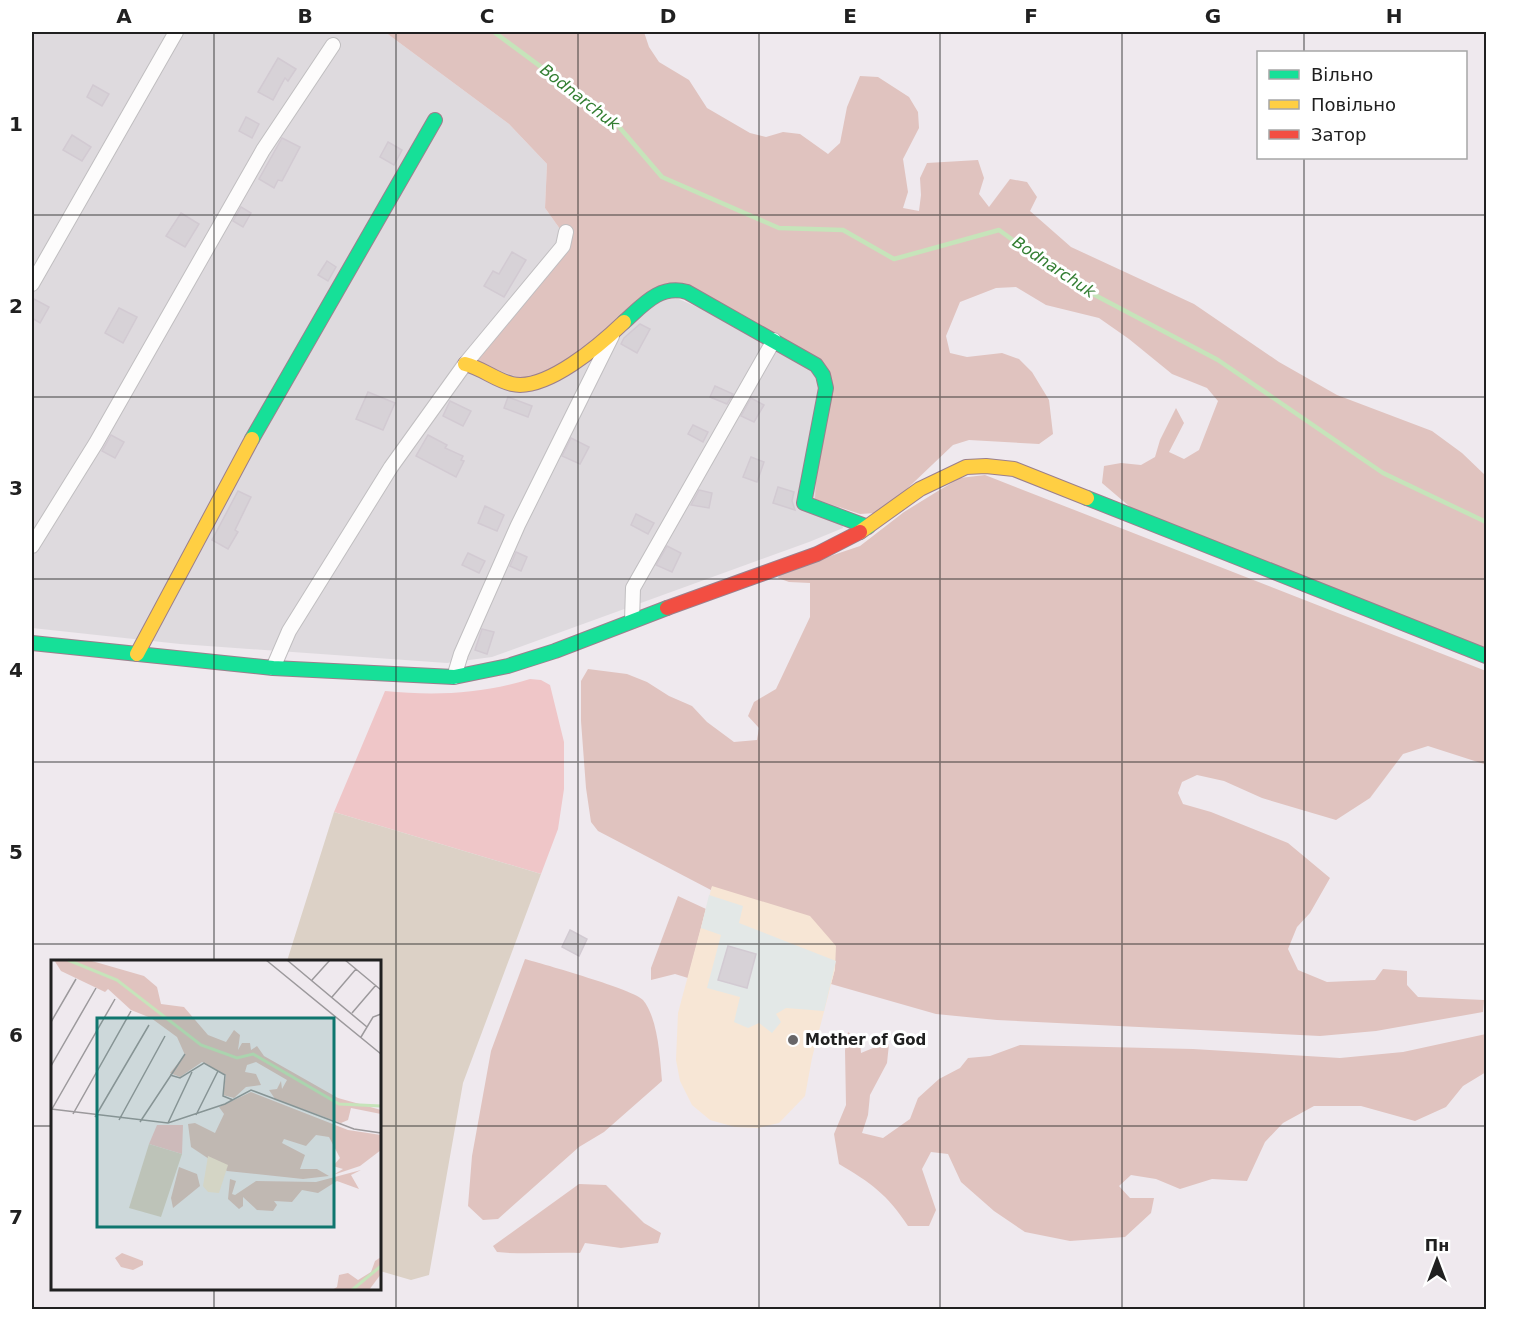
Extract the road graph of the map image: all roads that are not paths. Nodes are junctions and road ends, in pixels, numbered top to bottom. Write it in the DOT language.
graph roads {
  1 [pos="176,32"];
  2 [pos="333,45"];
  3 [pos="435,120"];
  4 [pos="566,232"];
  5 [pos="32,284"];
  6 [pos="615,331"];
  7 [pos="774,339"];
  8 [pos="465,364"];
  9 [pos="868,527"];
  10 [pos="32,546"];
  11 [pos="632,621"];
  12 [pos="32,644"];
  13 [pos="137,654"];
  14 [pos="1486,656"];
  15 [pos="273,668"];
  16 [pos="454,677"];
  1 -- 5 [label="street"];
  2 -- 10 [label="street"];
  3 -- 13 [label="street"];
  4 -- 8 [label="street"];
  6 -- 7 [label="street"];
  6 -- 8 [label="street"];
  6 -- 16 [label="street"];
  7 -- 9 [label="street"];
  7 -- 11 [label="street"];
  8 -- 15 [label="street"];
  9 -- 11 [label="street"];
  9 -- 14 [label="street"];
  11 -- 16 [label="street"];
  12 -- 13 [label="street"];
  13 -- 15 [label="street"];
  15 -- 16 [label="street"];
}
